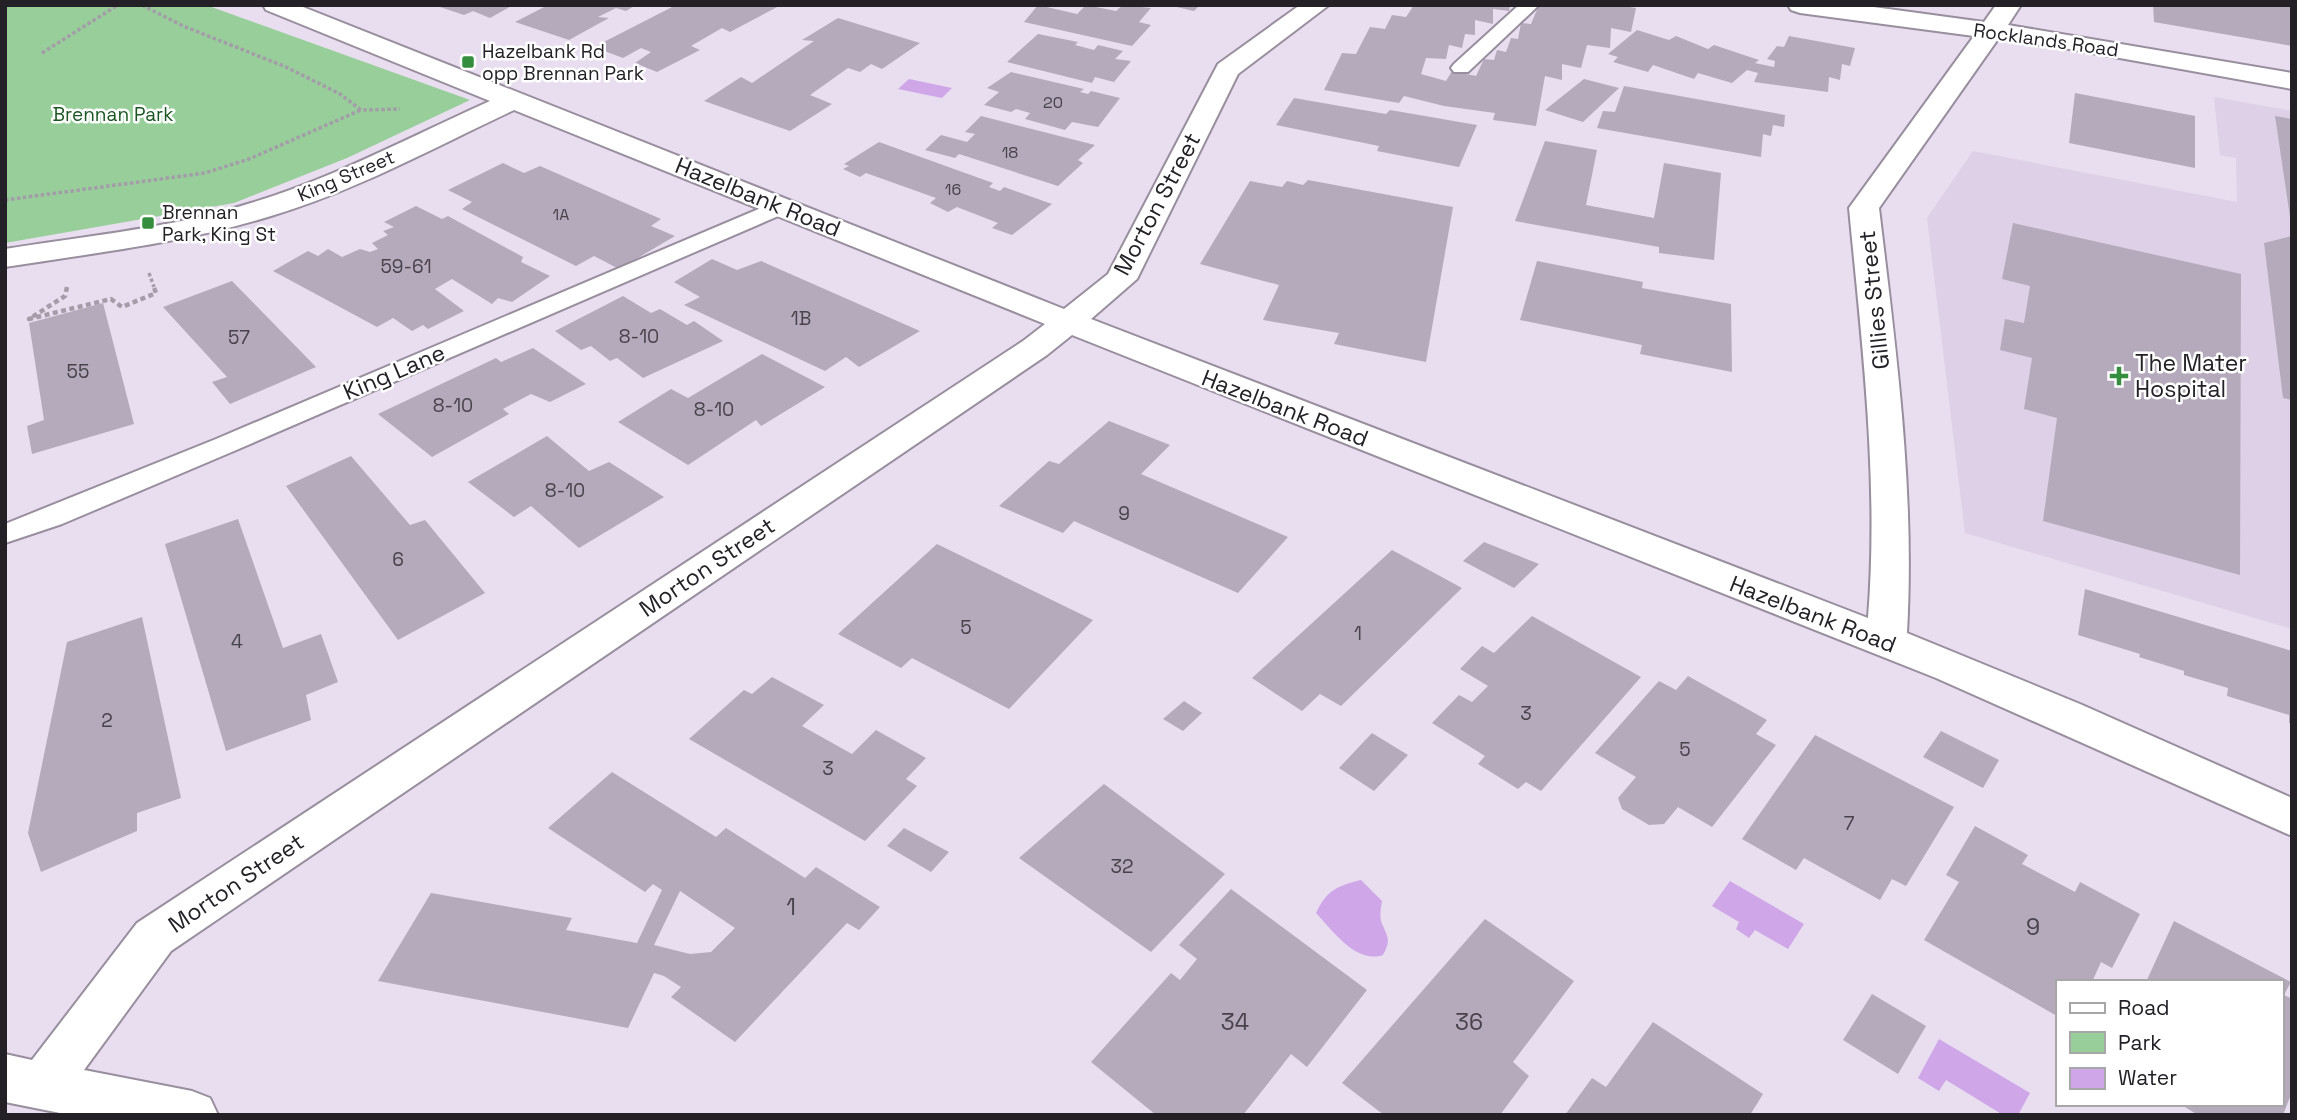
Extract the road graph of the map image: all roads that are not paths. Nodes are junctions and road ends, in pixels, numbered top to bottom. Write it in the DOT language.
graph roads {
  1 [pos="275,5"];
  2 [pos="1317,5"];
  3 [pos="1530,5"];
  4 [pos="1800,5"];
  5 [pos="2009,5"];
  6 [pos="1990,31"];
  7 [pos="1461,68"];
  8 [pos="2292,81"];
  9 [pos="514,100"];
  10 [pos="782,206"];
  11 [pos="5,258"];
  12 [pos="1068,323"];
  13 [pos="5,534"];
  14 [pos="1886,642"];
  15 [pos="2292,818"];
  16 [pos="24,1082"];
  17 [pos="192,1115"];
  1 -- 9 [label="street, Hazelbank Road"];
  2 -- 12 [label="street, Morton Street"];
  3 -- 7 [label="lane"];
  4 -- 6 [label="street, Rocklands Road"];
  5 -- 6 [label="street, Gillies Street"];
  6 -- 8 [label="street, Rocklands Road"];
  6 -- 14 [label="street, Gillies Street"];
  9 -- 10 [label="street, Hazelbank Road"];
  9 -- 11 [label="street, King Street"];
  10 -- 12 [label="street, Hazelbank Road"];
  10 -- 13 [label="lane, King Lane"];
  12 -- 14 [label="street, Hazelbank Road"];
  12 -- 16 [label="street, Morton Street"];
  14 -- 15 [label="street, Hazelbank Road"];
  16 -- 17 [label="street"];
}
